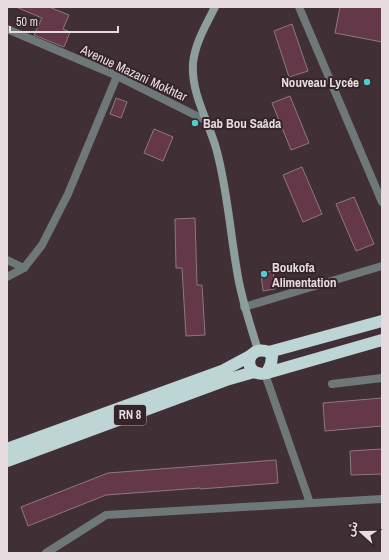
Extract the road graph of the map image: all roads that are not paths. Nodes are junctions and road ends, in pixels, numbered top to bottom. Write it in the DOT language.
graph roads {
  1 [pos="215,7"];
  2 [pos="299,7"];
  3 [pos="7,29"];
  4 [pos="117,76"];
  5 [pos="207,121"];
  6 [pos="382,202"];
  7 [pos="7,260"];
  8 [pos="382,266"];
  9 [pos="24,268"];
  10 [pos="7,277"];
  11 [pos="244,307"];
  12 [pos="382,321"];
  13 [pos="382,340"];
  14 [pos="259,353"];
  15 [pos="262,373"];
  16 [pos="382,378"];
  17 [pos="332,384"];
  18 [pos="7,449"];
  19 [pos="7,461"];
  20 [pos="382,499"];
  21 [pos="310,503"];
  22 [pos="46,553"];
  1 -- 5 [label="main road"];
  2 -- 6 [label="street"];
  3 -- 4 [label="street, Avenue Mazani Mokhtar"];
  4 -- 5 [label="street, Avenue Mazani Mokhtar"];
  4 -- 9 [label="street"];
  5 -- 11 [label="main road"];
  7 -- 9 [label="street"];
  8 -- 11 [label="street"];
  9 -- 10 [label="street"];
  11 -- 14 [label="main road"];
  12 -- 14 [label="highway, RN 8"];
  13 -- 15 [label="highway, RN 8"];
  14 -- 15 [label="highway"];
  14 -- 15 [label="highway"];
  14 -- 18 [label="highway, RN 8"];
  15 -- 19 [label="highway, RN 8"];
  15 -- 21 [label="street"];
  16 -- 17 [label="street"];
  20 -- 21 [label="street"];
  21 -- 22 [label="street"];
}
